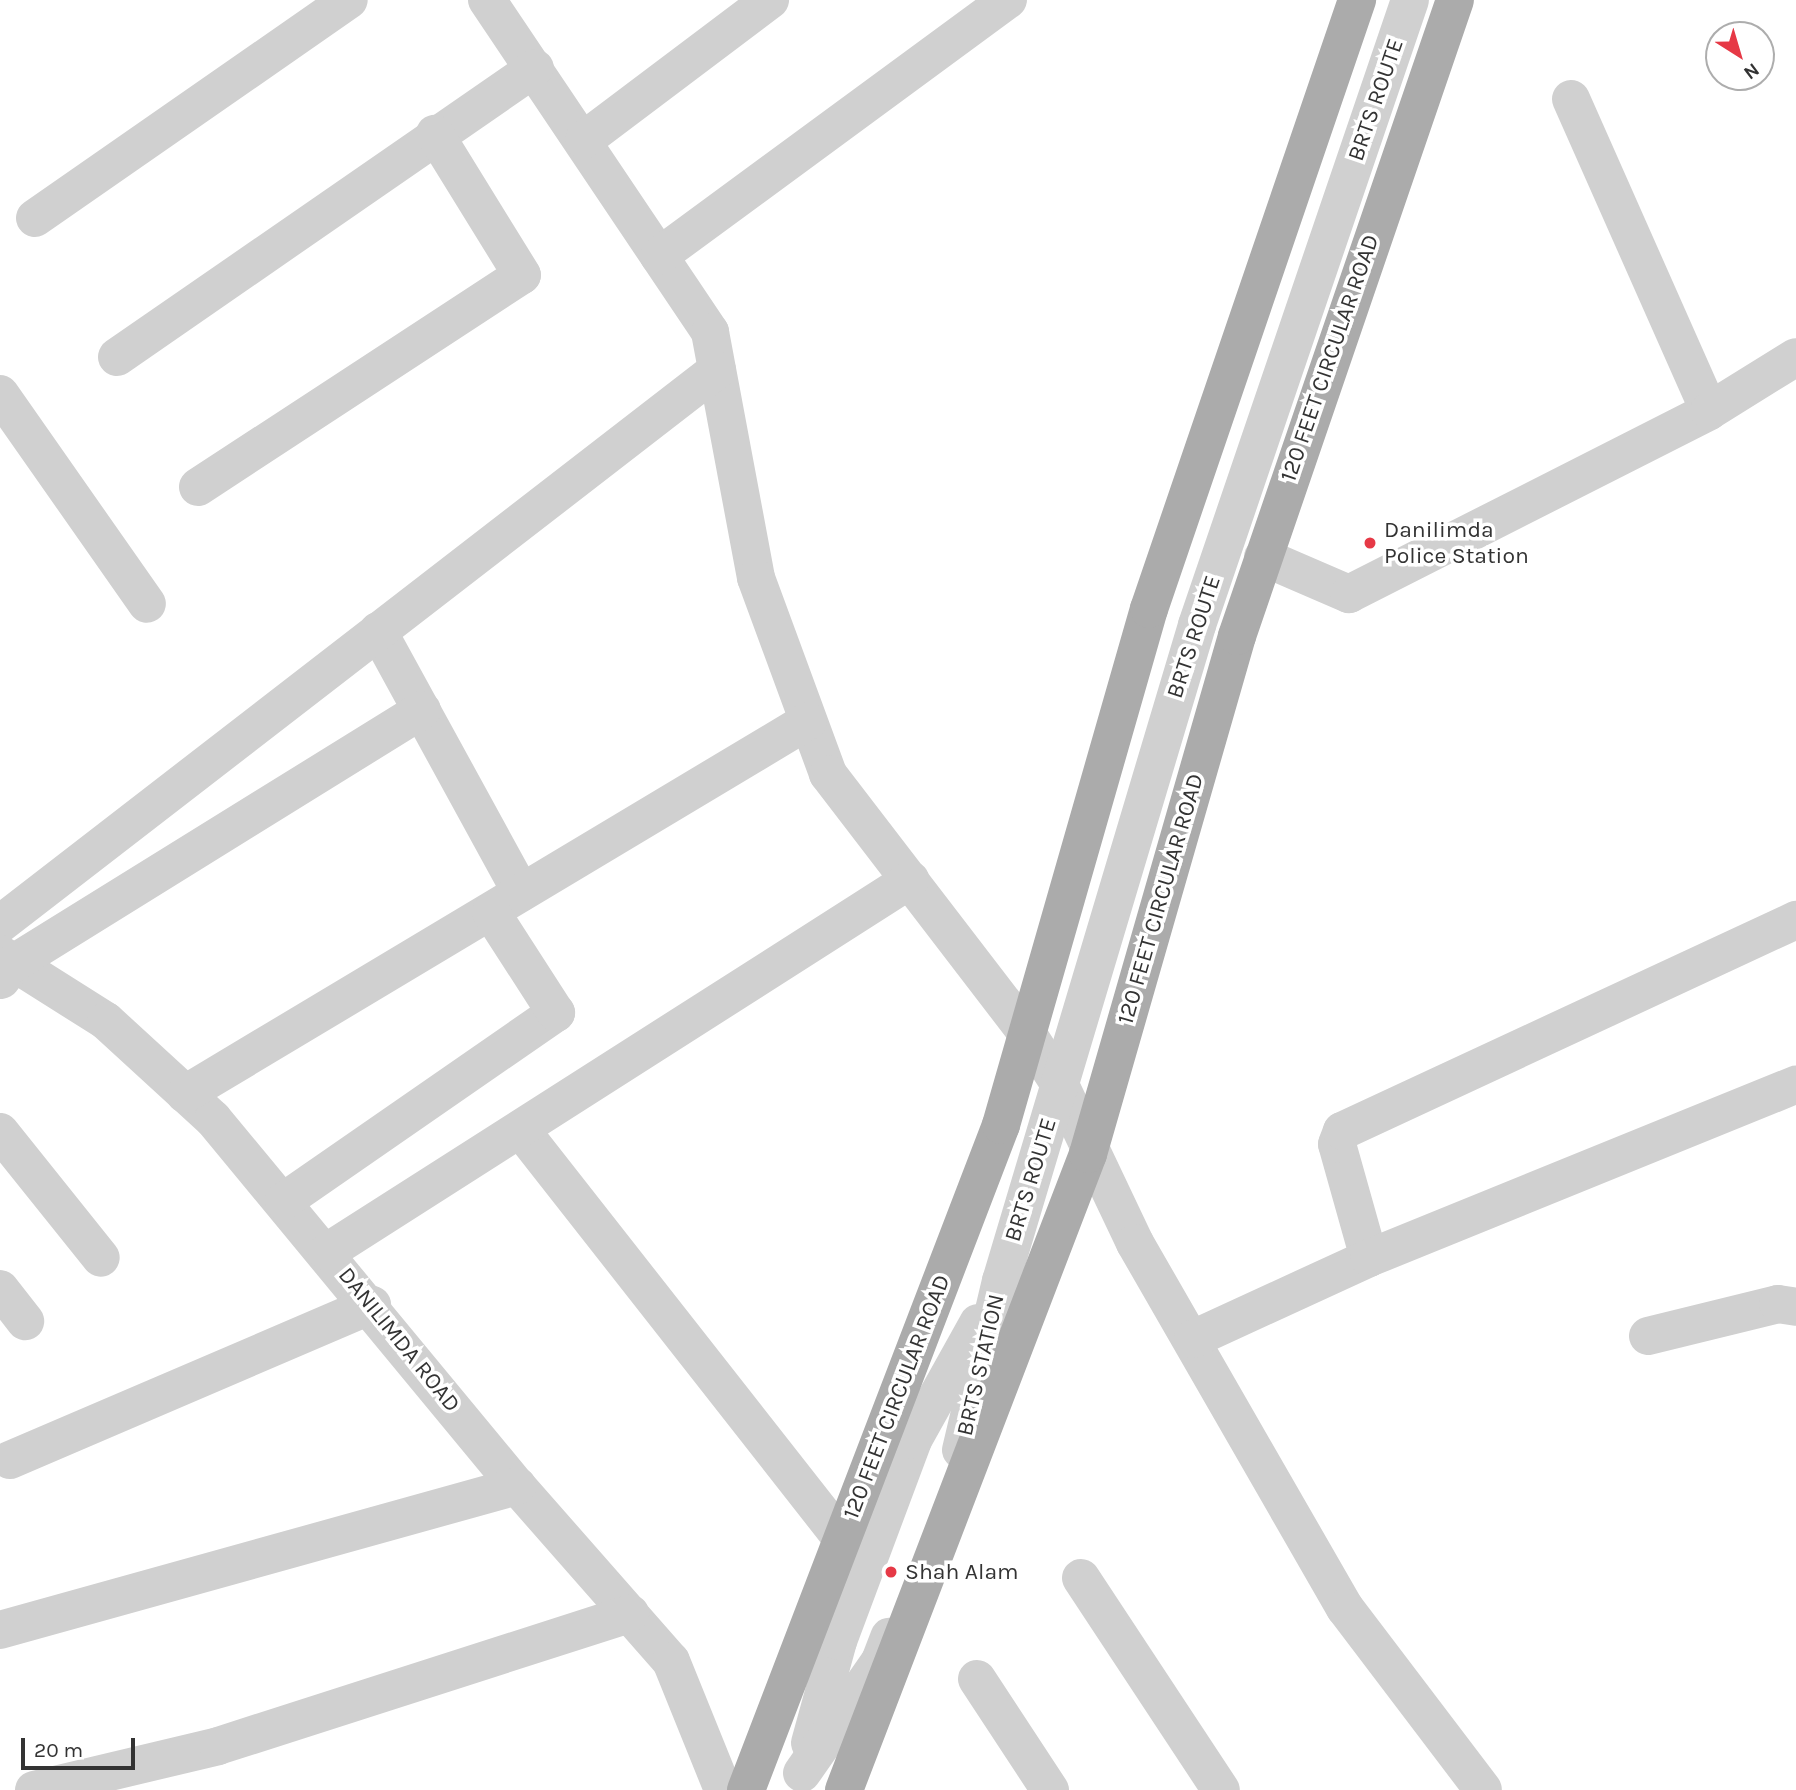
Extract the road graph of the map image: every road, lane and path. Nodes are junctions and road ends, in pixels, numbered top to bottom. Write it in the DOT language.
graph roads {
  1 [pos="349,0"];
  2 [pos="487,0"];
  3 [pos="770,0"];
  4 [pos="1008,0"];
  5 [pos="1357,0"];
  6 [pos="1410,0"];
  7 [pos="1455,0"];
  8 [pos="534,68"];
  9 [pos="1571,99"];
  10 [pos="435,134"];
  11 [pos="584,140"];
  12 [pos="35,218"];
  13 [pos="659,256"];
  14 [pos="117,357"];
  15 [pos="1796,357"];
  16 [pos="717,370"];
  17 [pos="0,394"];
  18 [pos="1709,411"];
  19 [pos="198,488"];
  20 [pos="1263,557"];
  21 [pos="146,604"];
  22 [pos="378,631"];
  23 [pos="422,710"];
  24 [pos="808,721"];
  25 [pos="909,880"];
  26 [pos="506,902"];
  27 [pos="1796,920"];
  28 [pos="0,924"];
  29 [pos="5,966"];
  30 [pos="1027,1033"];
  31 [pos="1060,1084"];
  32 [pos="1796,1085"];
  33 [pos="185,1094"];
  34 [pos="521,1130"];
  35 [pos="0,1132"];
  36 [pos="1088,1154"];
  37 [pos="284,1201"];
  38 [pos="327,1252"];
  39 [pos="101,1258"];
  40 [pos="1369,1258"];
  41 [pos="1000,1281"];
  42 [pos="0,1289"];
  43 [pos="372,1305"];
  44 [pos="1796,1307"];
  45 [pos="25,1321"];
  46 [pos="1648,1336"];
  47 [pos="1193,1339"];
  48 [pos="10,1460"];
  49 [pos="517,1486"];
  50 [pos="842,1539"];
  51 [pos="1081,1578"];
  52 [pos="630,1614"];
  53 [pos="0,1630"];
  54 [pos="977,1679"];
  55 [pos="799,1782"];
  56 [pos="34,1790"];
  57 [pos="723,1790"];
  58 [pos="746,1790"];
  59 [pos="844,1790"];
  60 [pos="1051,1790"];
  61 [pos="1222,1790"];
  62 [pos="1482,1790"];
  1 -- 12 [label="street"];
  2 -- 8 [label="street"];
  3 -- 11 [label="street"];
  4 -- 13 [label="street"];
  5 -- 30 [label="main road, 120 FEET CIRCULAR ROAD"];
  6 -- 31 [label="street, BRTS ROUTE"];
  7 -- 20 [label="main road, 120 FEET CIRCULAR ROAD"];
  8 -- 10 [label="street"];
  8 -- 11 [label="street"];
  9 -- 18 [label="street"];
  10 -- 14 [label="street"];
  10 -- 19 [label="street"];
  11 -- 13 [label="street"];
  13 -- 16 [label="street"];
  15 -- 18 [label="street"];
  16 -- 22 [label="street"];
  16 -- 24 [label="street"];
  17 -- 21 [label="street"];
  18 -- 20 [label="street"];
  20 -- 36 [label="main road, 120 FEET CIRCULAR ROAD"];
  22 -- 23 [label="street"];
  22 -- 28 [label="street"];
  23 -- 26 [label="street"];
  23 -- 29 [label="street"];
  24 -- 25 [label="street"];
  24 -- 26 [label="street"];
  25 -- 30 [label="street"];
  25 -- 34 [label="street"];
  26 -- 33 [label="street"];
  26 -- 37 [label="street"];
  27 -- 40 [label="street"];
  29 -- 33 [label="street, DANILIMDA ROAD"];
  30 -- 31 [label="street"];
  30 -- 50 [label="main road, 120 FEET CIRCULAR ROAD"];
  31 -- 36 [label="street"];
  31 -- 41 [label="street, BRTS ROUTE"];
  32 -- 40 [label="street"];
  33 -- 37 [label="street, DANILIMDA ROAD"];
  34 -- 38 [label="street"];
  34 -- 50 [label="street"];
  35 -- 39 [label="street"];
  36 -- 47 [label="street"];
  36 -- 59 [label="main road, 120 FEET CIRCULAR ROAD"];
  37 -- 38 [label="street, DANILIMDA ROAD"];
  38 -- 43 [label="street, DANILIMDA ROAD"];
  40 -- 47 [label="street"];
  41 -- 55 [label="street, BRTS STATION"];
  42 -- 45 [label="street"];
  43 -- 48 [label="street"];
  43 -- 49 [label="street, DANILIMDA ROAD"];
  44 -- 46 [label="street"];
  47 -- 62 [label="street"];
  49 -- 52 [label="street, DANILIMDA ROAD"];
  49 -- 53 [label="street"];
  50 -- 58 [label="main road, 120 FEET CIRCULAR ROAD"];
  51 -- 61 [label="street"];
  52 -- 56 [label="street"];
  52 -- 57 [label="street, DANILIMDA ROAD"];
  54 -- 60 [label="street"];
}
